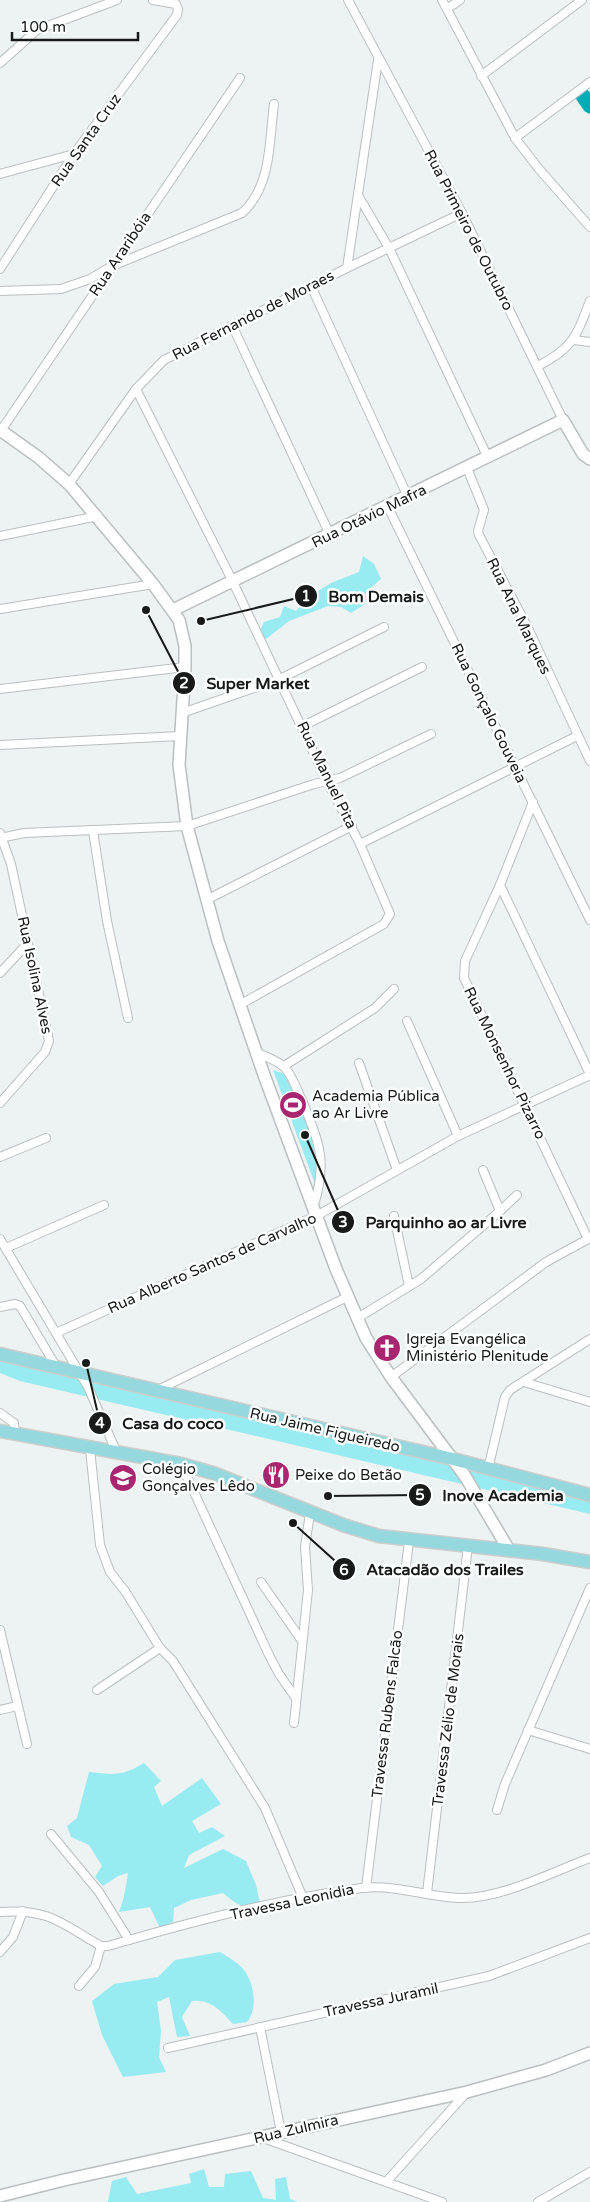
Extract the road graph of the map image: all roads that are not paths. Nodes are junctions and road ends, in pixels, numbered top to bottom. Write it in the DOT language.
graph roads {
  1 [pos="117,0"];
  2 [pos="153,0"];
  3 [pos="348,0"];
  4 [pos="442,0"];
  5 [pos="460,0"];
  6 [pos="582,0"];
  7 [pos="447,9"];
  8 [pos="378,60"];
  9 [pos="0,63"];
  10 [pos="481,76"];
  11 [pos="240,78"];
  12 [pos="590,82"];
  13 [pos="274,104"];
  14 [pos="515,138"];
  15 [pos="74,154"];
  16 [pos="0,174"];
  17 [pos="359,197"];
  18 [pos="462,213"];
  19 [pos="590,227"];
  20 [pos="389,248"];
  21 [pos="112,266"];
  22 [pos="347,268"];
  23 [pos="0,269"];
  24 [pos="311,286"];
  25 [pos="0,291"];
  26 [pos="590,301"];
  27 [pos="232,324"];
  28 [pos="574,340"];
  29 [pos="590,342"];
  30 [pos="538,366"];
  31 [pos="136,390"];
  32 [pos="563,420"];
  33 [pos="0,431"];
  34 [pos="488,458"];
  35 [pos="590,459"];
  36 [pos="467,468"];
  37 [pos="69,484"];
  38 [pos="408,497"];
  39 [pos="388,507"];
  40 [pos="98,516"];
  41 [pos="330,535"];
  42 [pos="0,536"];
  43 [pos="232,580"];
  44 [pos="153,584"];
  45 [pos="0,609"];
  46 [pos="173,610"];
  47 [pos="384,627"];
  48 [pos="185,667"];
  49 [pos="422,667"];
  50 [pos="280,679"];
  51 [pos="0,689"];
  52 [pos="182,713"];
  53 [pos="303,726"];
  54 [pos="431,734"];
  55 [pos="180,736"];
  56 [pos="577,736"];
  57 [pos="0,745"];
  58 [pos="590,761"];
  59 [pos="515,768"];
  60 [pos="327,781"];
  61 [pos="533,802"];
  62 [pos="187,826"];
  63 [pos="352,826"];
  64 [pos="93,831"];
  65 [pos="1,836"];
  66 [pos="360,844"];
  67 [pos="500,885"];
  68 [pos="206,900"];
  69 [pos="590,920"];
  70 [pos="28,943"];
  71 [pos="0,973"];
  72 [pos="394,989"];
  73 [pos="241,1004"];
  74 [pos="128,1018"];
  75 [pos="407,1021"];
  76 [pos="258,1053"];
  77 [pos="359,1063"];
  78 [pos="284,1066"];
  79 [pos="590,1075"];
  80 [pos="0,1103"];
  81 [pos="526,1105"];
  82 [pos="458,1136"];
  83 [pos="46,1138"];
  84 [pos="0,1157"];
  85 [pos="397,1170"];
  86 [pos="483,1170"];
  87 [pos="516,1195"];
  88 [pos="104,1206"];
  89 [pos="316,1210"];
  90 [pos="500,1211"];
  91 [pos="394,1216"];
  92 [pos="589,1238"];
  93 [pos="0,1239"];
  94 [pos="6,1248"];
  95 [pos="409,1286"];
  96 [pos="347,1297"];
  97 [pos="0,1307"];
  98 [pos="356,1319"];
  99 [pos="56,1333"];
  100 [pos="590,1339"];
  101 [pos="0,1354"];
  102 [pos="57,1368"];
  103 [pos="81,1374"];
  104 [pos="391,1377"];
  105 [pos="524,1382"];
  106 [pos="156,1391"];
  107 [pos="590,1402"];
  108 [pos="0,1412"];
  109 [pos="0,1431"];
  110 [pos="14,1434"];
  111 [pos="90,1449"];
  112 [pos="117,1453"];
  113 [pos="453,1459"];
  114 [pos="181,1464"];
  115 [pos="488,1468"];
  116 [pos="590,1494"];
  117 [pos="310,1513"];
  118 [pos="409,1541"];
  119 [pos="468,1546"];
  120 [pos="510,1550"];
  121 [pos="590,1562"];
  122 [pos="261,1582"];
  123 [pos="590,1588"];
  124 [pos="0,1630"];
  125 [pos="302,1641"];
  126 [pos="160,1648"];
  127 [pos="97,1690"];
  128 [pos="295,1697"];
  129 [pos="17,1706"];
  130 [pos="0,1710"];
  131 [pos="294,1723"];
  132 [pos="528,1730"];
  133 [pos="27,1744"];
  134 [pos="590,1749"];
  135 [pos="497,1810"];
  136 [pos="51,1834"];
  137 [pos="590,1858"];
  138 [pos="366,1888"];
  139 [pos="427,1893"];
  140 [pos="303,1898"];
  141 [pos="23,1911"];
  142 [pos="0,1912"];
  143 [pos="590,1938"];
  144 [pos="129,1940"];
  145 [pos="102,1946"];
  146 [pos="0,1952"];
  147 [pos="78,1986"];
  148 [pos="260,2027"];
  149 [pos="168,2048"];
  150 [pos="590,2053"];
  151 [pos="467,2092"];
  152 [pos="282,2132"];
  153 [pos="261,2137"];
  154 [pos="590,2172"];
  155 [pos="387,2181"];
  156 [pos="0,2196"];
  157 [pos="442,2202"];
  158 [pos="538,2202"];
  1 -- 9 [label="street"];
  2 -- 15 [label="street, Rua Santa Cruz"];
  3 -- 8 [label="street, Rua Primeiro de Outubro"];
  4 -- 7 [label="street"];
  5 -- 7 [label="street"];
  6 -- 10 [label="street"];
  7 -- 10 [label="street"];
  8 -- 17 [label="street, Rua Fernando de Moraes"];
  8 -- 18 [label="street, Rua Primeiro de Outubro"];
  10 -- 14 [label="street"];
  11 -- 21 [label="street, Rua Araribóia"];
  12 -- 14 [label="street"];
  13 -- 21 [label="street"];
  14 -- 19 [label="street"];
  15 -- 16 [label="street"];
  15 -- 23 [label="street, Rua Santa Cruz"];
  17 -- 20 [label="street"];
  17 -- 22 [label="street, Rua Fernando de Moraes"];
  18 -- 20 [label="street"];
  18 -- 30 [label="street, Rua Primeiro de Outubro"];
  20 -- 22 [label="street"];
  20 -- 34 [label="street"];
  21 -- 25 [label="street"];
  21 -- 33 [label="street, Rua Araribóia"];
  22 -- 24 [label="street, Rua Fernando de Moraes"];
  24 -- 27 [label="street, Rua Fernando de Moraes"];
  24 -- 38 [label="street"];
  26 -- 28 [label="street"];
  27 -- 31 [label="street, Rua Fernando de Moraes"];
  27 -- 41 [label="street"];
  28 -- 29 [label="street"];
  28 -- 30 [label="street"];
  30 -- 32 [label="street, Rua Primeiro de Outubro"];
  31 -- 37 [label="street, Rua Fernando de Moraes"];
  31 -- 43 [label="street, Rua Manuel Pita"];
  32 -- 34 [label="main road, Rua Otávio Mafra"];
  32 -- 35 [label="main road, Rua Primeiro de Outubro"];
  33 -- 37 [label="main road"];
  34 -- 36 [label="main road, Rua Otávio Mafra"];
  36 -- 38 [label="main road, Rua Otávio Mafra"];
  36 -- 56 [label="street, Rua Ana Marques"];
  37 -- 40 [label="main road"];
  38 -- 39 [label="main road, Rua Otávio Mafra"];
  39 -- 41 [label="main road, Rua Otávio Mafra"];
  39 -- 59 [label="street, Rua Gonçalo Gouveia"];
  40 -- 42 [label="street"];
  40 -- 44 [label="main road"];
  41 -- 43 [label="main road, Rua Otávio Mafra"];
  43 -- 46 [label="main road, Rua Otávio Mafra"];
  43 -- 50 [label="street, Rua Manuel Pita"];
  44 -- 45 [label="street"];
  44 -- 46 [label="main road"];
  46 -- 48 [label="main road"];
  47 -- 50 [label="street"];
  48 -- 51 [label="street"];
  48 -- 52 [label="main road"];
  49 -- 53 [label="street"];
  50 -- 52 [label="street"];
  50 -- 53 [label="street, Rua Manuel Pita"];
  52 -- 55 [label="main road"];
  53 -- 60 [label="street, Rua Manuel Pita"];
  54 -- 60 [label="street"];
  55 -- 57 [label="street"];
  55 -- 62 [label="main road"];
  56 -- 58 [label="street, Rua Ana Marques"];
  56 -- 59 [label="street"];
  59 -- 61 [label="street, Rua Gonçalo Gouveia"];
  59 -- 66 [label="street"];
  60 -- 62 [label="street"];
  60 -- 63 [label="street, Rua Manuel Pita"];
  61 -- 67 [label="street, Rua Monsenhor Pizarro"];
  61 -- 69 [label="street, Rua Gonçalo Gouveia"];
  62 -- 64 [label="street"];
  62 -- 68 [label="main road"];
  63 -- 66 [label="street, Rua Manuel Pita"];
  63 -- 68 [label="street"];
  64 -- 65 [label="street"];
  64 -- 74 [label="street"];
  65 -- 70 [label="street, Rua Isolina Alves"];
  66 -- 73 [label="street, Rua Manuel Pita"];
  67 -- 79 [label="street"];
  67 -- 81 [label="street, Rua Monsenhor Pizarro"];
  68 -- 73 [label="main road"];
  70 -- 71 [label="street"];
  70 -- 80 [label="street, Rua Isolina Alves"];
  72 -- 78 [label="street"];
  73 -- 76 [label="main road"];
  75 -- 82 [label="street"];
  76 -- 78 [label="street"];
  76 -- 89 [label="main road"];
  77 -- 85 [label="street"];
  78 -- 89 [label="street"];
  79 -- 81 [label="street, Rua Alberto Santos de Carvalho"];
  81 -- 82 [label="street, Rua Alberto Santos de Carvalho"];
  81 -- 92 [label="street, Rua Monsenhor Pizarro"];
  82 -- 85 [label="street, Rua Alberto Santos de Carvalho"];
  83 -- 84 [label="street"];
  85 -- 89 [label="street, Rua Alberto Santos de Carvalho"];
  86 -- 90 [label="street"];
  87 -- 90 [label="street"];
  88 -- 94 [label="street"];
  89 -- 96 [label="main road"];
  89 -- 99 [label="street, Rua Alberto Santos de Carvalho"];
  90 -- 95 [label="street"];
  91 -- 95 [label="street"];
  92 -- 104 [label="street"];
  93 -- 94 [label="street"];
  94 -- 99 [label="street"];
  95 -- 98 [label="street"];
  96 -- 98 [label="main road"];
  96 -- 106 [label="street"];
  97 -- 102 [label="street"];
  98 -- 104 [label="main road"];
  99 -- 103 [label="street"];
  100 -- 105 [label="street"];
  101 -- 102 [label="main road, Rua Jaime Figueiredo"];
  102 -- 103 [label="main road, Rua Jaime Figueiredo"];
  103 -- 106 [label="main road, Rua Jaime Figueiredo"];
  103 -- 112 [label="street"];
  104 -- 113 [label="main road"];
  105 -- 107 [label="street"];
  105 -- 115 [label="street"];
  106 -- 113 [label="main road, Rua Jaime Figueiredo"];
  108 -- 110 [label="street"];
  109 -- 110 [label="main road"];
  110 -- 111 [label="main road"];
  111 -- 112 [label="main road"];
  111 -- 126 [label="street"];
  112 -- 114 [label="main road"];
  113 -- 115 [label="main road, Rua Jaime Figueiredo"];
  113 -- 120 [label="main road"];
  114 -- 117 [label="main road"];
  114 -- 128 [label="street"];
  115 -- 116 [label="main road, Rua Jaime Figueiredo"];
  117 -- 118 [label="main road"];
  117 -- 125 [label="street"];
  118 -- 119 [label="main road"];
  118 -- 138 [label="street, Travessa Rubens Falcão"];
  119 -- 120 [label="main road"];
  119 -- 139 [label="street, Travessa Zélio de Morais"];
  120 -- 121 [label="main road"];
  122 -- 125 [label="street"];
  123 -- 132 [label="street"];
  124 -- 129 [label="street"];
  125 -- 128 [label="street"];
  126 -- 127 [label="street"];
  126 -- 140 [label="street"];
  128 -- 131 [label="street"];
  129 -- 130 [label="street"];
  129 -- 133 [label="street"];
  132 -- 134 [label="street"];
  132 -- 135 [label="street"];
  136 -- 144 [label="street"];
  137 -- 139 [label="street, Travessa Leonídia"];
  138 -- 139 [label="street, Travessa Leonídia"];
  138 -- 140 [label="street, Travessa Leonídia"];
  140 -- 144 [label="street, Travessa Leonídia"];
  141 -- 142 [label="street"];
  141 -- 145 [label="street"];
  141 -- 146 [label="street"];
  143 -- 148 [label="street, Travessa Juramil"];
  144 -- 145 [label="street, Travessa Leonídia"];
  145 -- 147 [label="street"];
  148 -- 149 [label="street, Travessa Juramil"];
  148 -- 152 [label="street"];
  150 -- 151 [label="main road, Rua Zulmira"];
  151 -- 152 [label="main road, Rua Zulmira"];
  151 -- 155 [label="street"];
  152 -- 153 [label="main road, Rua Zulmira"];
  153 -- 155 [label="street"];
  153 -- 156 [label="main road, Rua Zulmira"];
  154 -- 158 [label="street"];
  155 -- 157 [label="street"];
}
